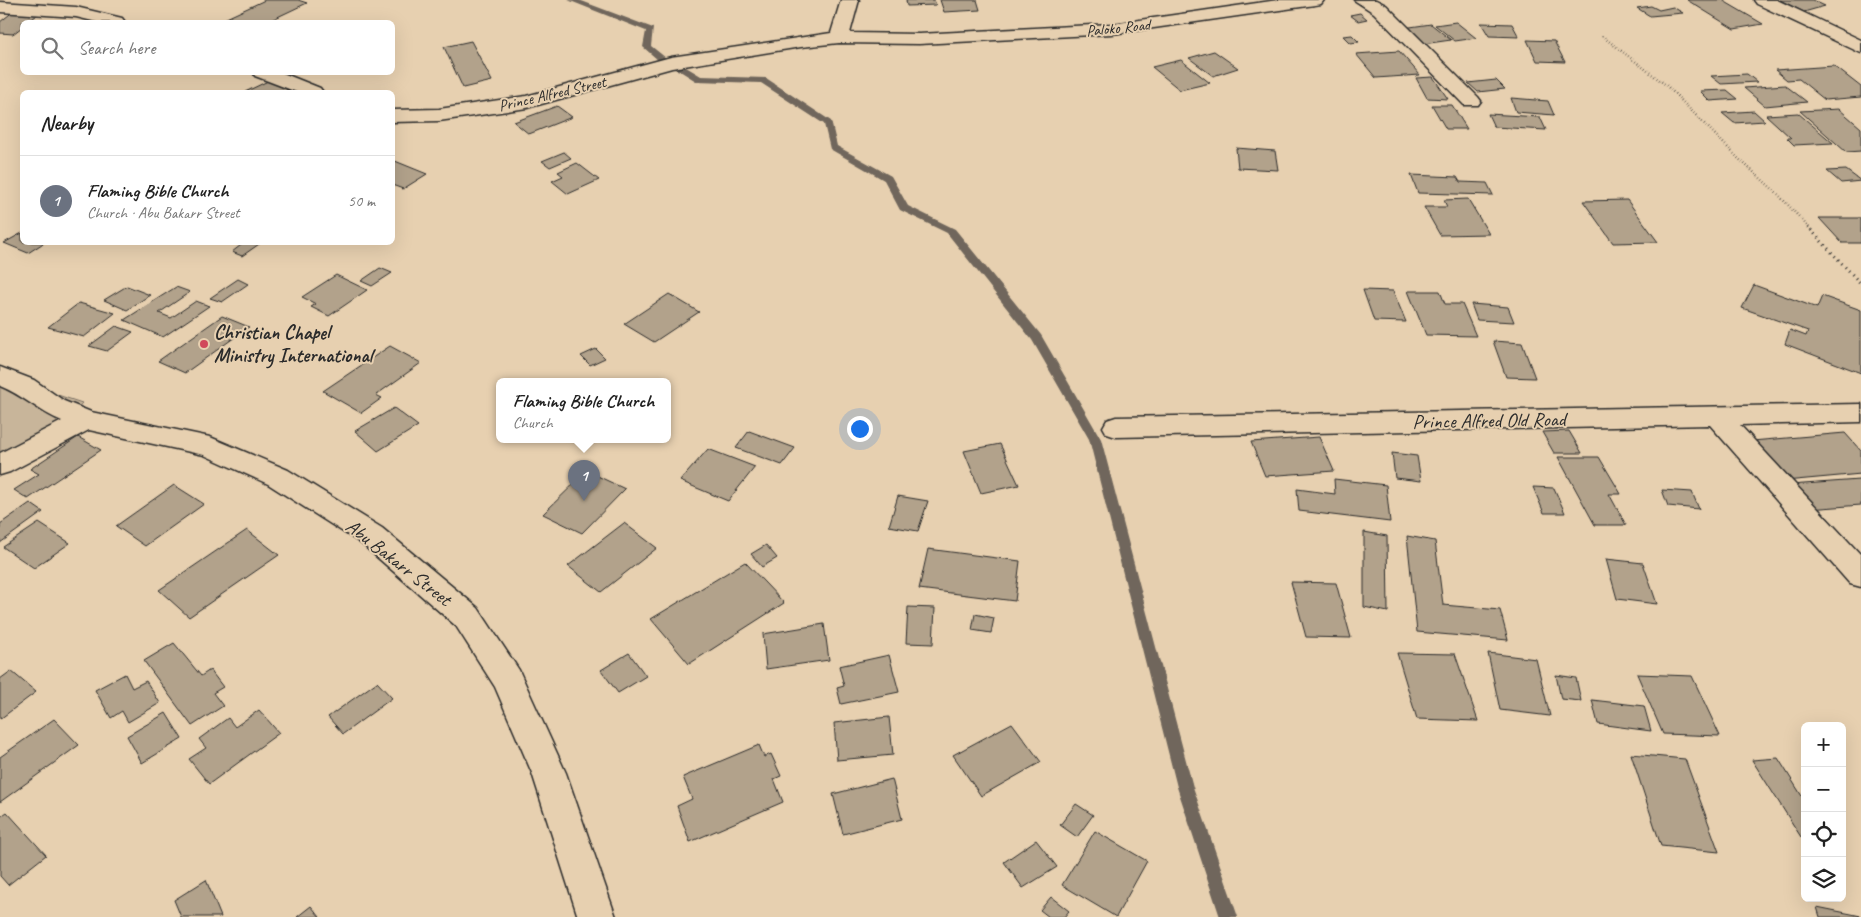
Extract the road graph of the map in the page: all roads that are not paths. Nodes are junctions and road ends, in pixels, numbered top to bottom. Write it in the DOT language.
graph roads {
  1 [pos="850,0"];
  2 [pos="1315,0"];
  3 [pos="1363,0"];
  4 [pos="1763,0"];
  5 [pos="48,4"];
  6 [pos="0,7"];
  7 [pos="108,20"];
  8 [pos="839,38"];
  9 [pos="1861,48"];
  10 [pos="270,75"];
  11 [pos="309,90"];
  12 [pos="1471,101"];
  13 [pos="395,116"];
  14 [pos="0,376"];
  15 [pos="1861,413"];
  16 [pos="1717,416"];
  17 [pos="86,420"];
  18 [pos="1116,427"];
  19 [pos="0,465"];
  20 [pos="1861,575"];
  21 [pos="597,917"];
  1 -- 8 [label="street"];
  2 -- 8 [label="street, Paloko Road"];
  3 -- 12 [label="street"];
  4 -- 9 [label="street"];
  5 -- 6 [label="street"];
  5 -- 7 [label="street"];
  8 -- 13 [label="street, Prince Alfred Street"];
  10 -- 11 [label="street"];
  14 -- 17 [label="street, Abu Bakarr Street"];
  15 -- 16 [label="street, Prince Alfred Old Road"];
  16 -- 18 [label="street, Prince Alfred Old Road"];
  16 -- 20 [label="street"];
  17 -- 19 [label="street"];
  17 -- 21 [label="street, Abu Bakarr Street"];
}
